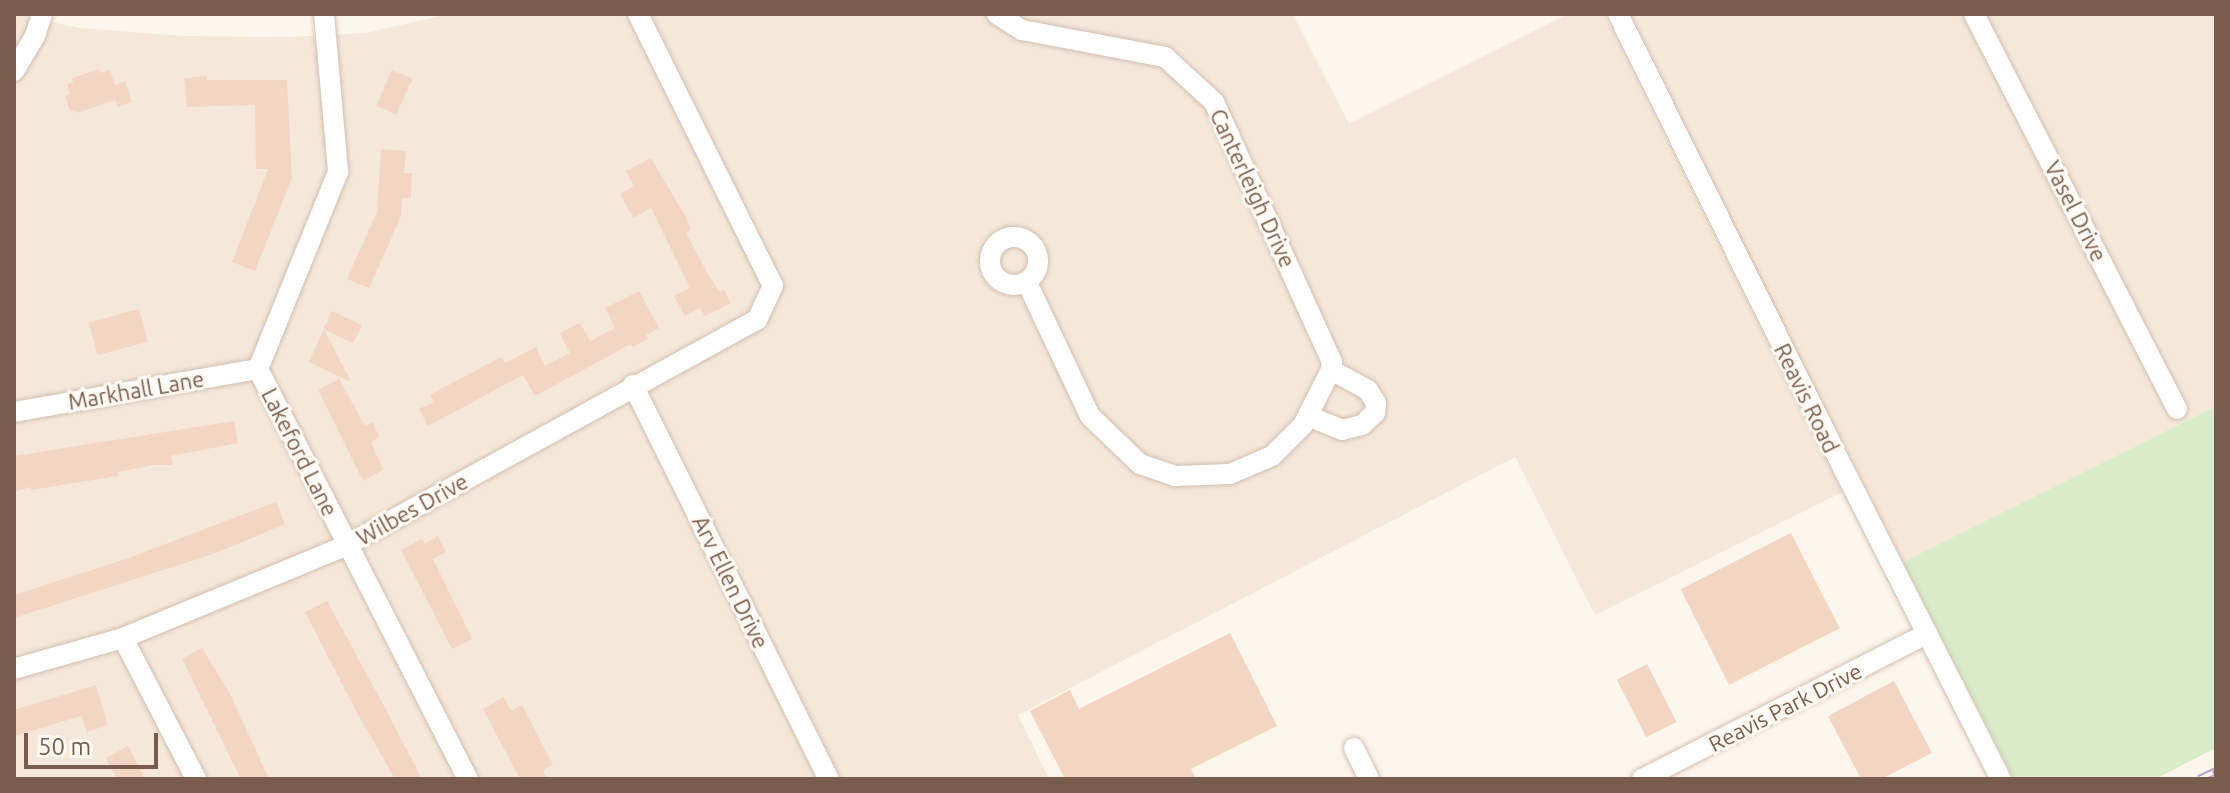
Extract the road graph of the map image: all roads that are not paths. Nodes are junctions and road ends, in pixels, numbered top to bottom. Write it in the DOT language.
graph roads {
  1 [pos="42,14"];
  2 [pos="324,14"];
  3 [pos="638,14"];
  4 [pos="997,14"];
  5 [pos="1618,14"];
  6 [pos="1974,14"];
  7 [pos="14,71"];
  8 [pos="1027,283"];
  9 [pos="1332,366"];
  10 [pos="258,369"];
  11 [pos="633,385"];
  12 [pos="2177,409"];
  13 [pos="14,412"];
  14 [pos="1308,416"];
  15 [pos="347,545"];
  16 [pos="1927,634"];
  17 [pos="123,638"];
  18 [pos="14,669"];
  19 [pos="1354,748"];
  20 [pos="196,779"];
  21 [pos="468,779"];
  22 [pos="829,779"];
  23 [pos="1369,779"];
  24 [pos="1642,779"];
  25 [pos="2001,779"];
  1 -- 7 [label="street"];
  2 -- 10 [label="street, Lakeford Lane"];
  3 -- 11 [label="street, Wilbes Drive"];
  4 -- 9 [label="street, Canterleigh Drive"];
  5 -- 16 [label="street, Reavis Road"];
  6 -- 12 [label="street, Vasel Drive"];
  8 -- 14 [label="street"];
  9 -- 14 [label="street"];
  9 -- 14 [label="street"];
  10 -- 13 [label="street, Markhall Lane"];
  10 -- 15 [label="street, Lakeford Lane"];
  11 -- 15 [label="street, Wilbes Drive"];
  11 -- 22 [label="street, Arv Ellen Drive"];
  15 -- 17 [label="street, Wilbes Drive"];
  15 -- 21 [label="street, Lakeford Lane"];
  16 -- 24 [label="street, Reavis Park Drive"];
  16 -- 25 [label="street, Reavis Road"];
  17 -- 18 [label="street, Wilbes Drive"];
  17 -- 20 [label="street"];
  19 -- 23 [label="street"];
}
